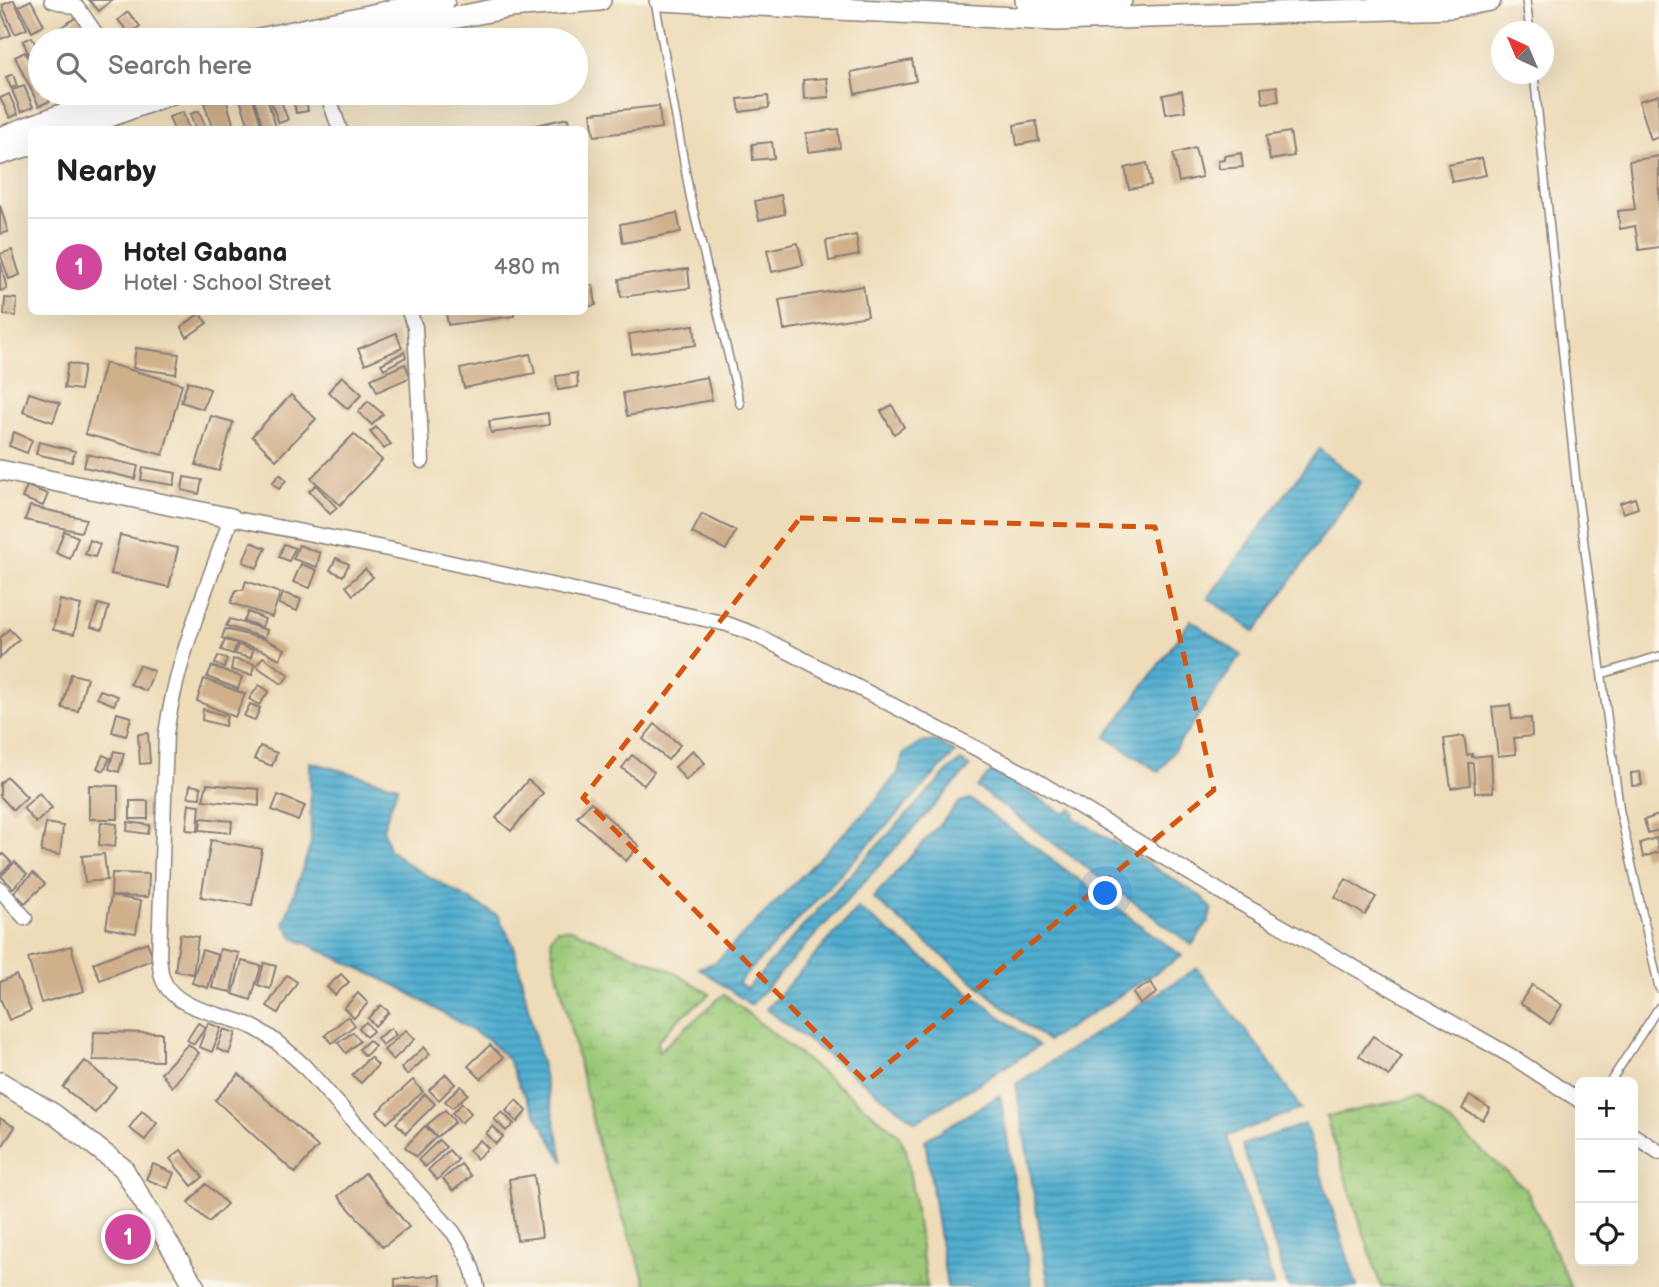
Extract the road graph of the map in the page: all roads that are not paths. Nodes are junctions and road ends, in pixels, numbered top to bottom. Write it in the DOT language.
graph roads {
  1 [pos="52,0"];
  2 [pos="444,0"];
  3 [pos="600,0"];
  4 [pos="655,0"];
  5 [pos="660,0"];
  6 [pos="1026,0"];
  7 [pos="1121,0"];
  8 [pos="1490,0"];
  9 [pos="1526,0"];
  10 [pos="1055,7"];
  11 [pos="1529,21"];
  12 [pos="92,28"];
  13 [pos="312,28"];
  14 [pos="402,28"];
  15 [pos="1535,84"];
  16 [pos="88,105"];
  17 [pos="124,105"];
  18 [pos="331,105"];
  19 [pos="32,126"];
  20 [pos="80,126"];
  21 [pos="339,126"];
  22 [pos="28,128"];
  23 [pos="0,138"];
  24 [pos="28,145"];
  25 [pos="0,153"];
  26 [pos="410,315"];
  27 [pos="740,404"];
  28 [pos="422,461"];
  29 [pos="0,470"];
  30 [pos="231,518"];
  31 [pos="1659,656"];
  32 [pos="1602,674"];
  33 [pos="0,889"];
  34 [pos="25,918"];
  35 [pos="1659,988"];
  36 [pos="1659,1007"];
  37 [pos="1613,1077"];
  38 [pos="0,1082"];
  39 [pos="1575,1098"];
  40 [pos="1638,1138"];
  41 [pos="1659,1152"];
  42 [pos="195,1287"];
  43 [pos="477,1287"];
  1 -- 12 [label="street"];
  2 -- 13 [label="main road"];
  3 -- 14 [label="main road"];
  4 -- 27 [label="lane"];
  5 -- 10 [label="main road"];
  6 -- 10 [label="main road"];
  7 -- 10 [label="main road"];
  8 -- 10 [label="main road"];
  9 -- 11 [label="lane"];
  15 -- 32 [label="lane"];
  16 -- 19 [label="main road"];
  17 -- 20 [label="main road"];
  18 -- 21 [label="street"];
  22 -- 23 [label="main road"];
  24 -- 25 [label="main road"];
  26 -- 28 [label="street"];
  29 -- 30 [label="street"];
  30 -- 39 [label="street"];
  30 -- 43 [label="street"];
  31 -- 32 [label="lane"];
  32 -- 35 [label="lane"];
  33 -- 34 [label="street"];
  36 -- 37 [label="lane"];
  38 -- 42 [label="street"];
  40 -- 41 [label="street"];
}
